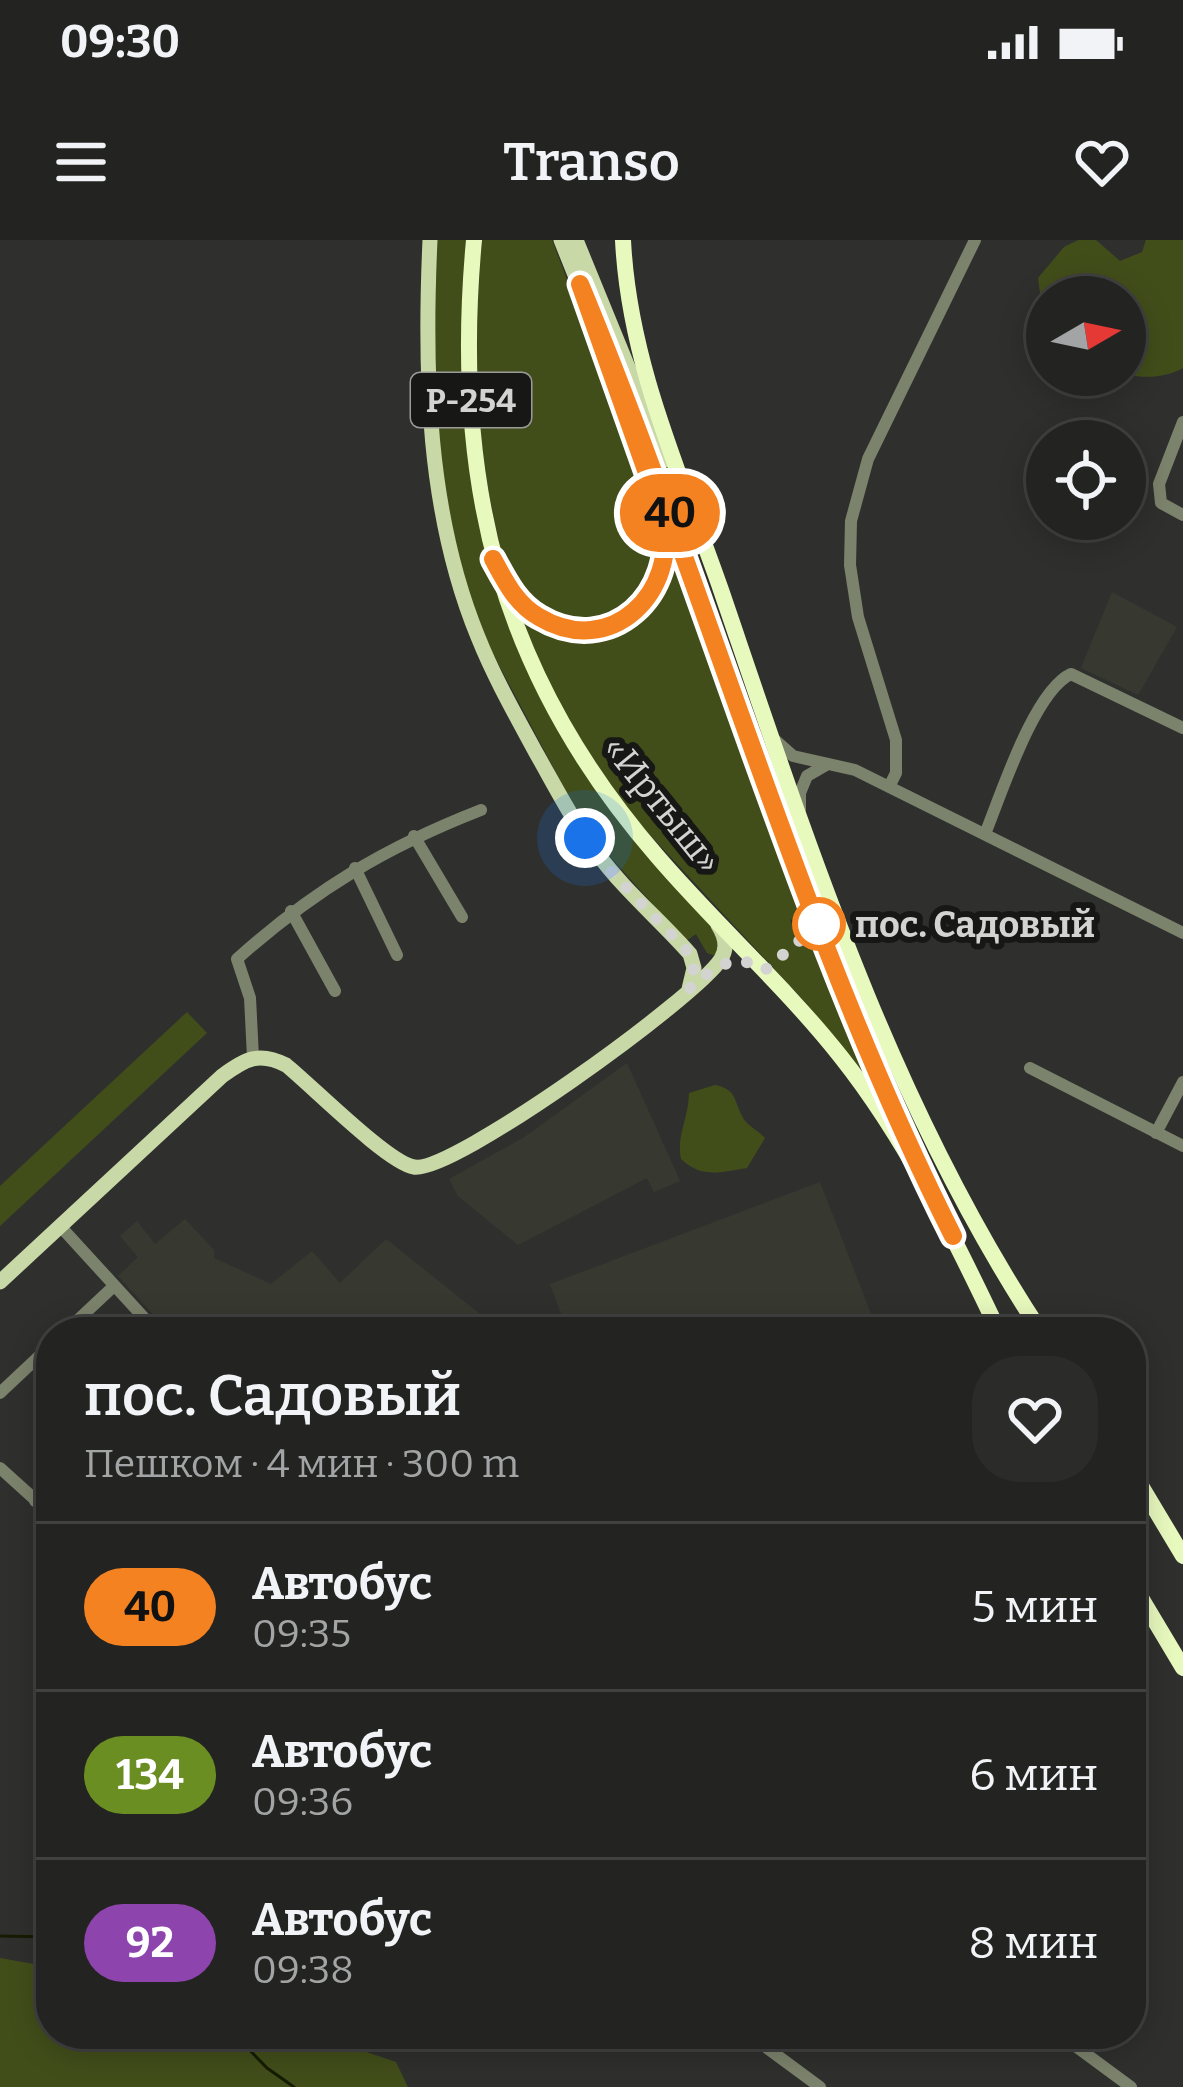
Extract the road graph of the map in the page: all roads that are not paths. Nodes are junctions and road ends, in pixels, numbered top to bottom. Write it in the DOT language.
graph roads {
  1 [pos="430,240"];
  2 [pos="474,240"];
  3 [pos="561,240"];
  4 [pos="576,240"];
  5 [pos="623,240"];
  6 [pos="975,240"];
  7 [pos="580,284"];
  8 [pos="1183,422"];
  9 [pos="1183,515"];
  10 [pos="493,559"];
  11 [pos="754,693"];
  12 [pos="766,726"];
  13 [pos="1183,728"];
  14 [pos="839,764"];
  15 [pos="889,787"];
  16 [pos="481,810"];
  17 [pos="800,815"];
  18 [pos="985,834"];
  19 [pos="414,836"];
  20 [pos="657,856"];
  21 [pos="355,868"];
  22 [pos="291,911"];
  23 [pos="462,917"];
  24 [pos="1183,933"];
  25 [pos="397,955"];
  26 [pos="765,970"];
  27 [pos="706,974"];
  28 [pos="689,989"];
  29 [pos="335,992"];
  30 [pos="253,1057"];
  31 [pos="1030,1068"];
  32 [pos="1183,1082"];
  33 [pos="1156,1133"];
  34 [pos="1183,1146"];
  35 [pos="61,1227"];
  36 [pos="953,1236"];
  37 [pos="0,1282"];
  38 [pos="114,1286"];
  39 [pos="81,1317"];
  40 [pos="143,1317"];
  41 [pos="992,1317"];
  42 [pos="1032,1317"];
  43 [pos="36,1359"];
  44 [pos="0,1393"];
  45 [pos="0,1468"];
  46 [pos="1146,1494"];
  47 [pos="35,1501"];
  48 [pos="1183,1556"];
  49 [pos="1146,1607"];
  50 [pos="1183,1668"];
  51 [pos="768,2049"];
  52 [pos="1079,2049"];
  53 [pos="820,2087"];
  54 [pos="1131,2087"];
  1 -- 28 [label="main road"];
  2 -- 10 [label="highway, «Иртыш» / Р-254"];
  3 -- 7 [label="main road"];
  4 -- 11 [label="main road"];
  5 -- 11 [label="highway"];
  6 -- 15 [label="street"];
  7 -- 10 [label="main road"];
  7 -- 36 [label="main road"];
  8 -- 9 [label="street"];
  10 -- 20 [label="highway, «Иртыш» / Р-254"];
  11 -- 12 [label="highway"];
  12 -- 14 [label="street"];
  12 -- 17 [label="highway"];
  13 -- 18 [label="street"];
  14 -- 15 [label="street"];
  14 -- 17 [label="street"];
  15 -- 18 [label="street"];
  16 -- 19 [label="street"];
  17 -- 42 [label="highway"];
  18 -- 24 [label="street"];
  19 -- 21 [label="street"];
  19 -- 23 [label="street"];
  20 -- 26 [label="highway, «Иртыш» / Р-254"];
  20 -- 27 [label="main road"];
  21 -- 22 [label="street"];
  21 -- 25 [label="street"];
  22 -- 29 [label="street"];
  22 -- 30 [label="street"];
  26 -- 27 [label="main road"];
  26 -- 36 [label="highway, «Иртыш» / Р-254"];
  27 -- 28 [label="main road"];
  28 -- 30 [label="main road"];
  30 -- 35 [label="main road"];
  31 -- 33 [label="street"];
  32 -- 33 [label="street"];
  33 -- 34 [label="street"];
  35 -- 37 [label="main road"];
  35 -- 38 [label="street"];
  36 -- 41 [label="highway, «Иртыш» / Р-254"];
  38 -- 39 [label="street"];
  38 -- 40 [label="street"];
  43 -- 44 [label="street"];
  45 -- 47 [label="street"];
  46 -- 48 [label="highway"];
  49 -- 50 [label="highway"];
  51 -- 53 [label="street"];
  52 -- 54 [label="street"];
}
